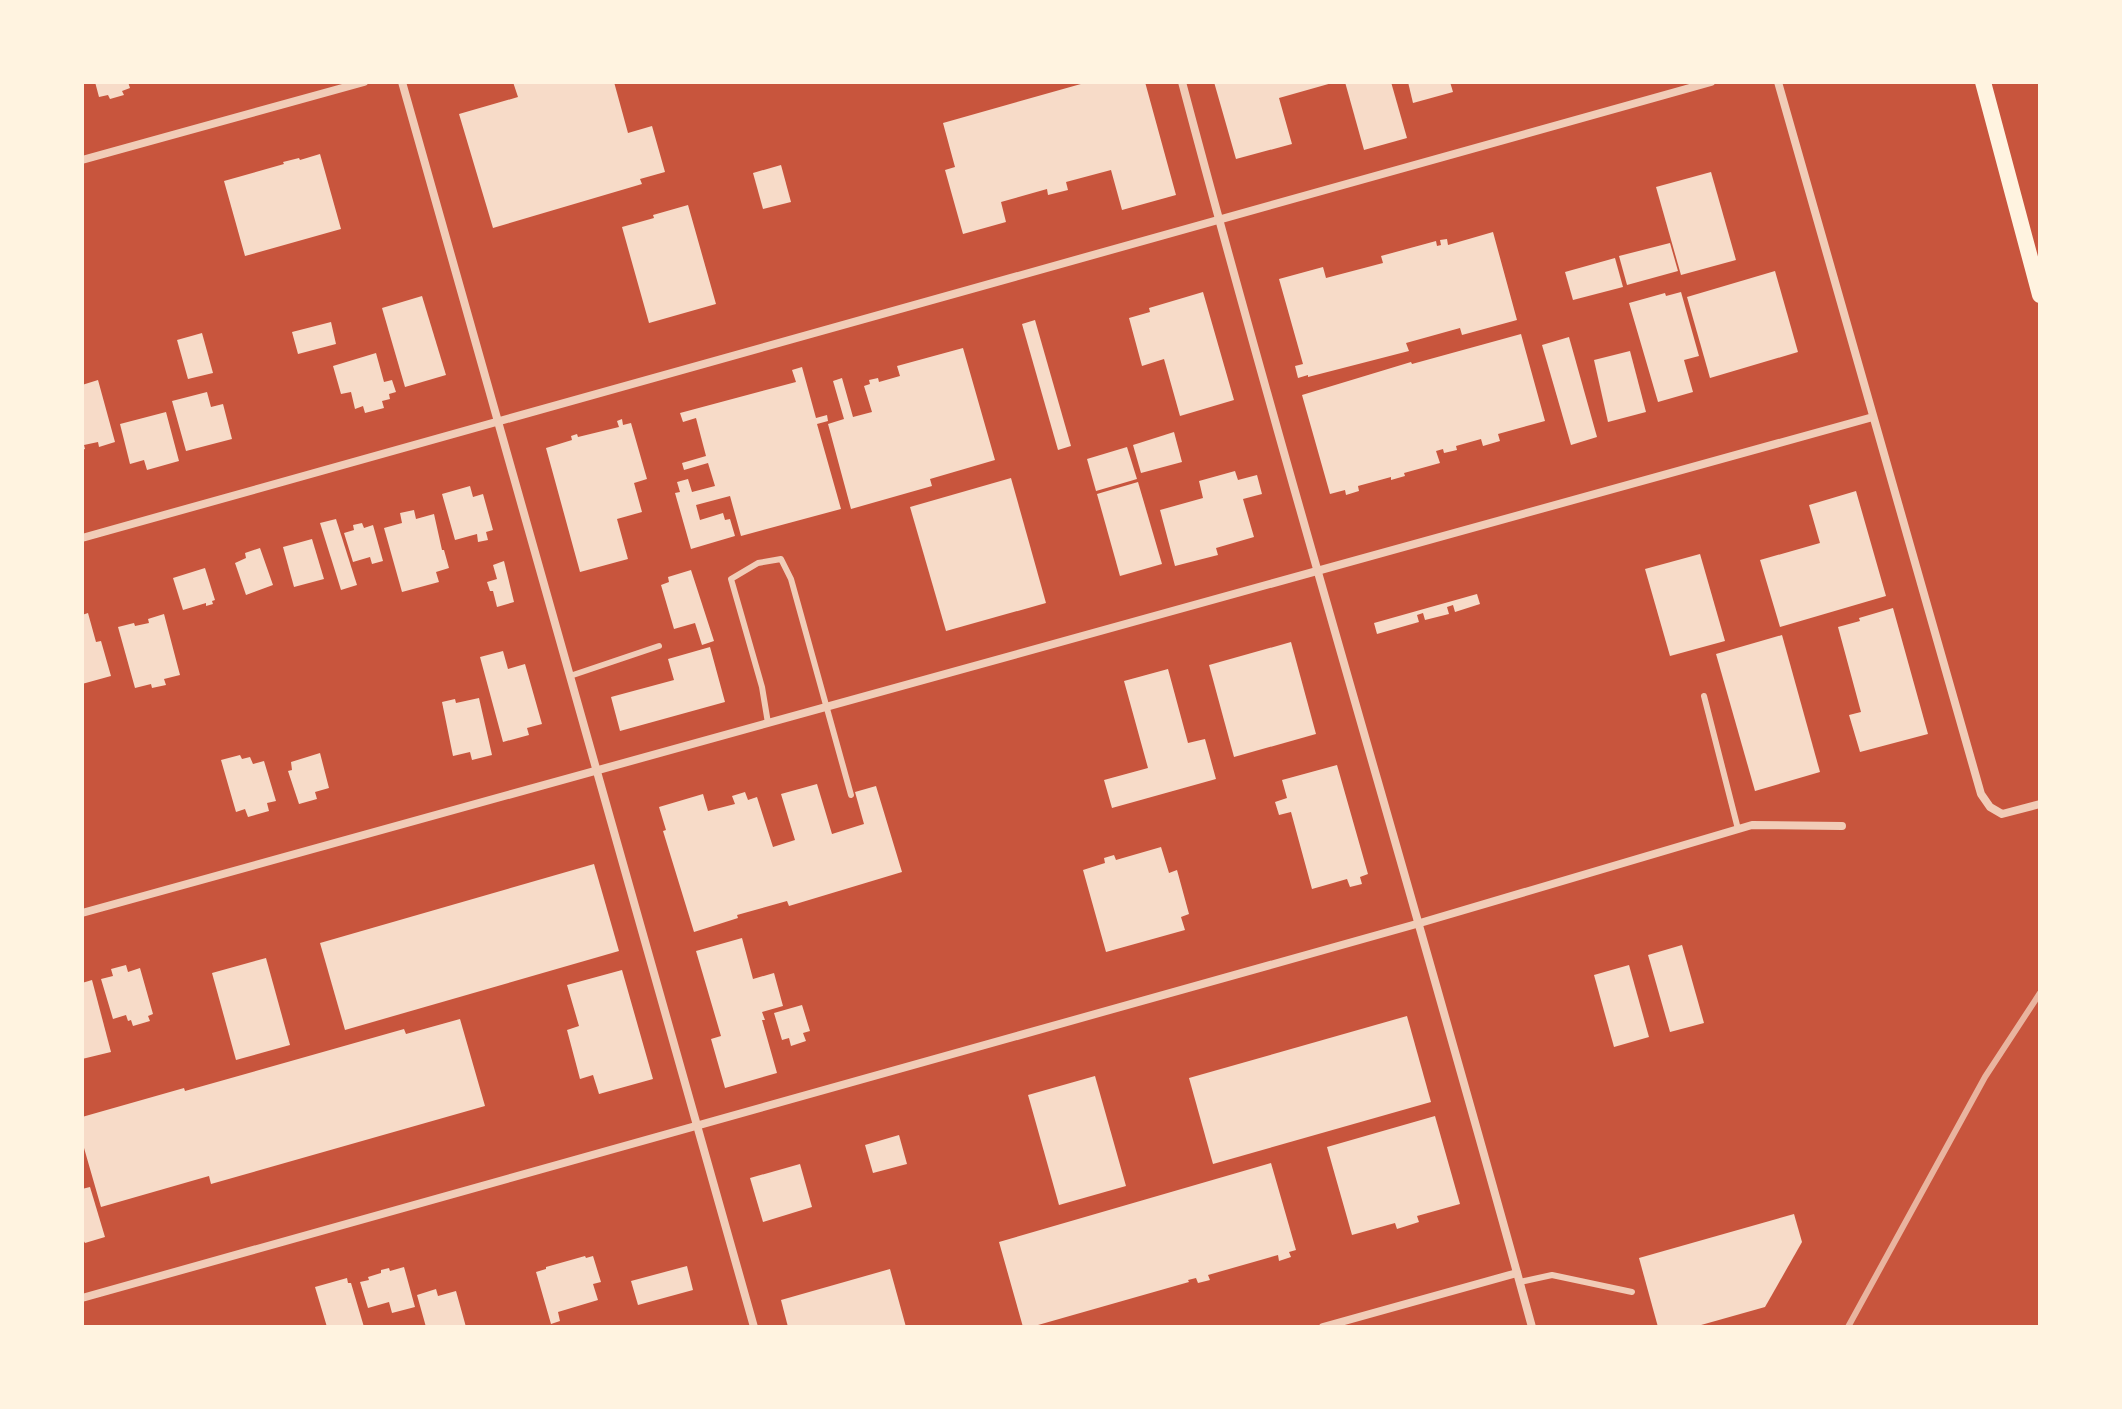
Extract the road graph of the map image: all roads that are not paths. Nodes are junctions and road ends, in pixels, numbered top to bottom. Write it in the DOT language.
graph roads {
  1 [pos="364,82"];
  2 [pos="402,82"];
  3 [pos="1182,82"];
  4 [pos="1711,82"];
  5 [pos="1778,82"];
  6 [pos="1983,82"];
  7 [pos="82,160"];
  8 [pos="1219,220"];
  9 [pos="2040,295"];
  10 [pos="1873,417"];
  11 [pos="498,421"];
  12 [pos="82,538"];
  13 [pos="1319,570"];
  14 [pos="659,646"];
  15 [pos="570,676"];
  16 [pos="1704,696"];
  17 [pos="826,707"];
  18 [pos="768,723"];
  19 [pos="597,771"];
  20 [pos="851,795"];
  21 [pos="2040,804"];
  22 [pos="1842,826"];
  23 [pos="1738,829"];
  24 [pos="82,913"];
  25 [pos="1420,923"];
  26 [pos="697,1125"];
  27 [pos="1518,1277"];
  28 [pos="1632,1292"];
  29 [pos="82,1298"];
  30 [pos="754,1327"];
  31 [pos="1323,1327"];
  32 [pos="1532,1327"];
  1 -- 7 [label="street"];
  2 -- 11 [label="street"];
  3 -- 8 [label="street"];
  4 -- 8 [label="street"];
  5 -- 10 [label="street"];
  6 -- 9 [label="main road"];
  8 -- 11 [label="street"];
  8 -- 13 [label="street"];
  10 -- 13 [label="street"];
  10 -- 21 [label="street"];
  11 -- 12 [label="street"];
  11 -- 15 [label="street"];
  13 -- 17 [label="street"];
  13 -- 25 [label="street"];
  14 -- 15 [label="lane"];
  15 -- 19 [label="street"];
  16 -- 23 [label="lane"];
  17 -- 18 [label="street"];
  17 -- 18 [label="lane"];
  17 -- 20 [label="lane"];
  18 -- 19 [label="street"];
  19 -- 24 [label="street"];
  19 -- 26 [label="street"];
  22 -- 23 [label="street"];
  23 -- 25 [label="street"];
  25 -- 26 [label="street"];
  25 -- 27 [label="street"];
  26 -- 29 [label="street"];
  26 -- 30 [label="street"];
  27 -- 28 [label="lane"];
  27 -- 31 [label="street"];
  27 -- 32 [label="street"];
}
